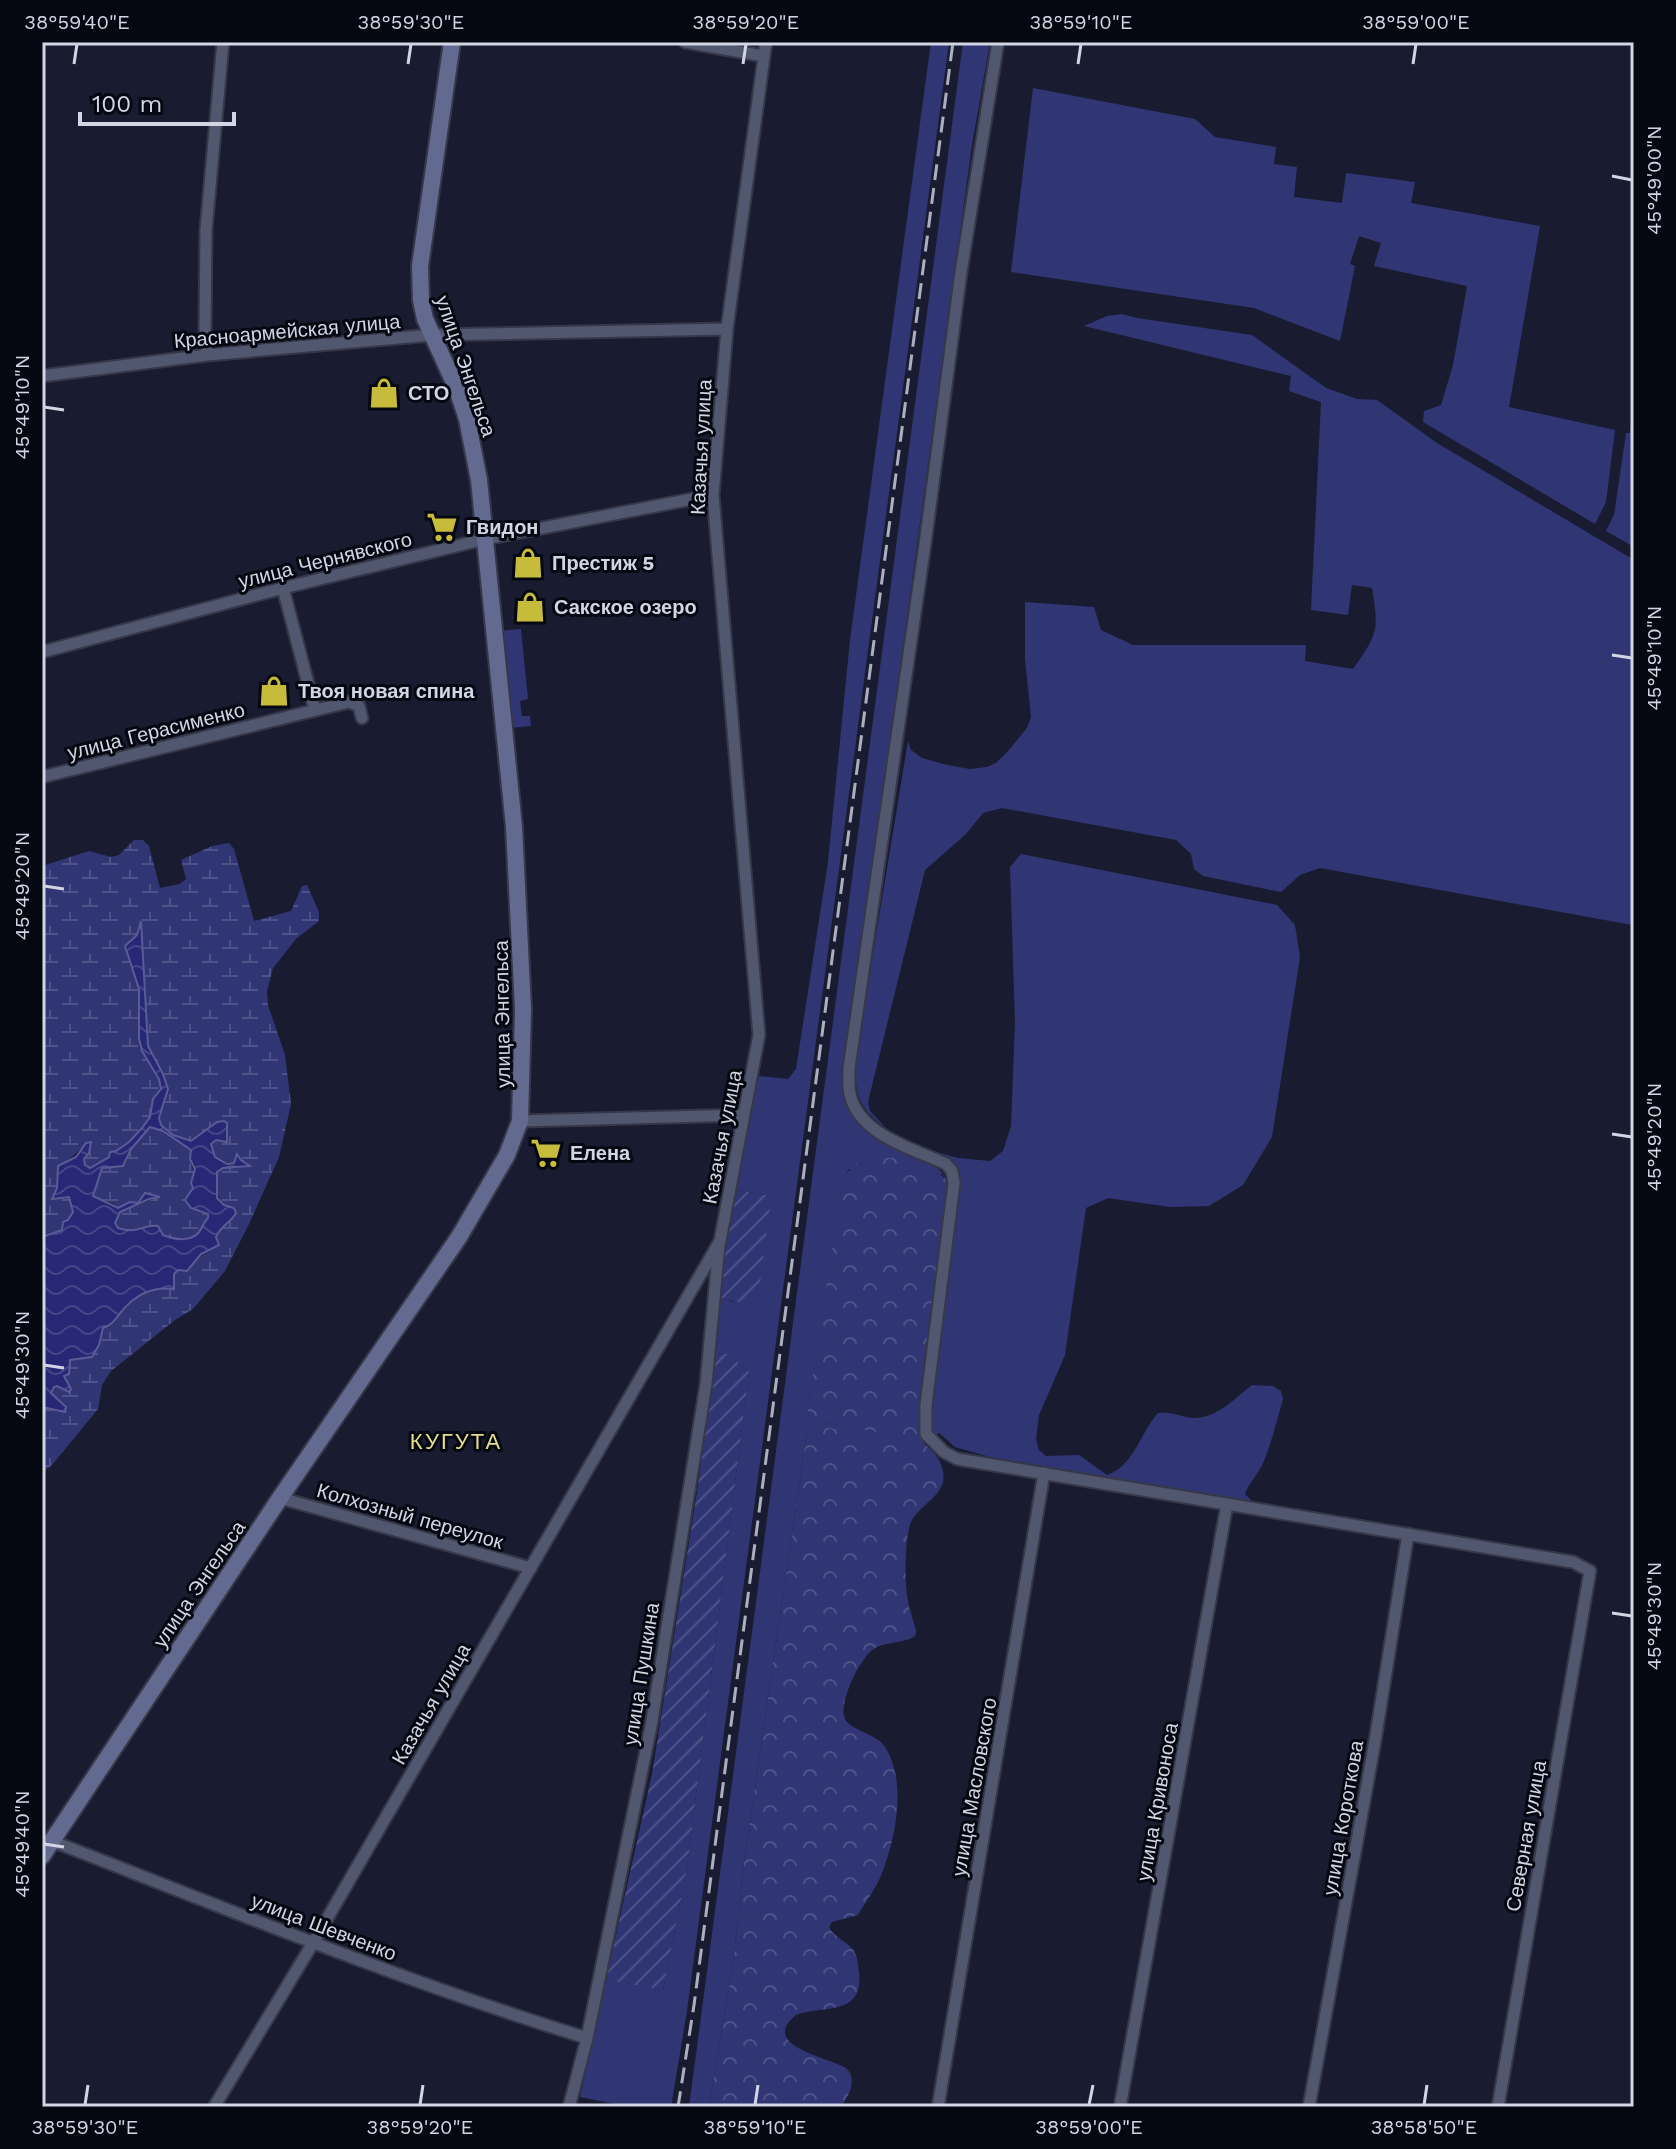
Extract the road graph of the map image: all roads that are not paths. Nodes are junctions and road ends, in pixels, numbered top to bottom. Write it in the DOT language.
graph roads {
  1 [pos="223,42"];
  2 [pos="452,42"];
  3 [pos="685,42"];
  4 [pos="766,42"];
  5 [pos="998,42"];
  6 [pos="764,56"];
  7 [pos="727,329"];
  8 [pos="432,335"];
  9 [pos="207,355"];
  10 [pos="42,376"];
  11 [pos="713,495"];
  12 [pos="485,539"];
  13 [pos="283,588"];
  14 [pos="42,652"];
  15 [pos="315,710"];
  16 [pos="362,718"];
  17 [pos="42,777"];
  18 [pos="743,1115"];
  19 [pos="520,1121"];
  20 [pos="720,1241"];
  21 [pos="1044,1473"];
  22 [pos="280,1498"];
  23 [pos="1227,1504"];
  24 [pos="1408,1534"];
  25 [pos="531,1568"];
  26 [pos="52,1841"];
  27 [pos="42,1856"];
  28 [pos="313,1943"];
  29 [pos="587,2038"];
  30 [pos="214,2107"];
  31 [pos="569,2107"];
  32 [pos="938,2107"];
  33 [pos="1120,2107"];
  34 [pos="1309,2107"];
  35 [pos="1498,2107"];
  1 -- 9 [label="street"];
  2 -- 8 [label="street, улица Энгельса"];
  3 -- 6 [label="street"];
  4 -- 6 [label="street, Казачья улица"];
  5 -- 21 [label="street"];
  6 -- 7 [label="street, Казачья улица"];
  7 -- 8 [label="street, Красноармейская улица"];
  7 -- 11 [label="street, Казачья улица"];
  8 -- 9 [label="street, Красноармейская улица"];
  8 -- 12 [label="street, улица Энгельса"];
  9 -- 10 [label="street, Красноармейская улица"];
  11 -- 12 [label="street, улица Чернявского"];
  11 -- 18 [label="street, Казачья улица"];
  12 -- 13 [label="street, улица Чернявского"];
  12 -- 19 [label="street, улица Энгельса"];
  13 -- 14 [label="street, улица Чернявского"];
  13 -- 15 [label="street"];
  15 -- 16 [label="street, улица Герасименко"];
  15 -- 17 [label="street, улица Герасименко"];
  18 -- 19 [label="street"];
  18 -- 20 [label="street, Казачья улица"];
  19 -- 22 [label="street, улица Энгельса"];
  20 -- 25 [label="street, Казачья улица"];
  20 -- 29 [label="street, улица Пушкина"];
  21 -- 23 [label="street"];
  21 -- 32 [label="street, улица Масловского"];
  22 -- 25 [label="street, Колхозный переулок"];
  22 -- 26 [label="street, улица Энгельса"];
  23 -- 24 [label="street"];
  23 -- 33 [label="street, улица Кривоноса"];
  24 -- 34 [label="street, улица Короткова"];
  24 -- 35 [label="street, Северная улица"];
  25 -- 28 [label="street, Казачья улица"];
  26 -- 27 [label="street, улица Энгельса"];
  26 -- 28 [label="street, улица Шевченко"];
  28 -- 29 [label="street, улица Шевченко"];
  28 -- 30 [label="street, Казачья улица"];
  29 -- 31 [label="street, улица Пушкина"];
}
